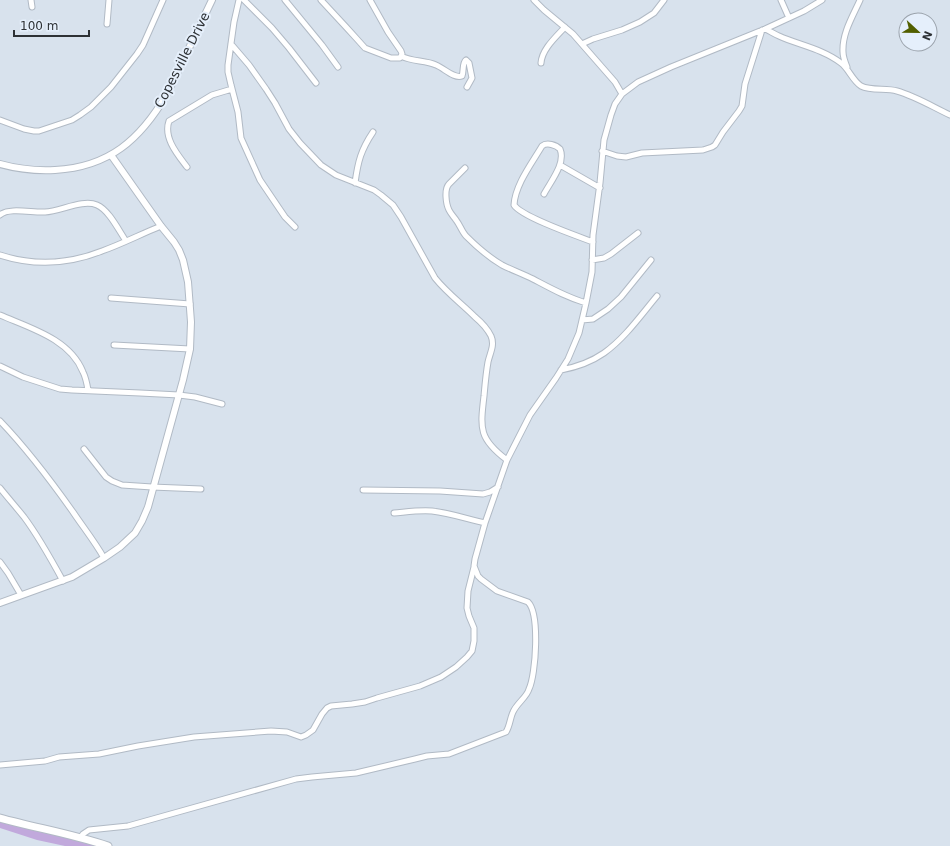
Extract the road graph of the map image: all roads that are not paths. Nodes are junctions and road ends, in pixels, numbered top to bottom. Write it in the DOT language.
graph roads {
  1 [pos="31,0"];
  2 [pos="109,0"];
  3 [pos="164,0"];
  4 [pos="212,0"];
  5 [pos="239,0"];
  6 [pos="244,0"];
  7 [pos="285,0"];
  8 [pos="321,0"];
  9 [pos="370,0"];
  10 [pos="534,0"];
  11 [pos="664,0"];
  12 [pos="781,0"];
  13 [pos="822,0"];
  14 [pos="860,0"];
  15 [pos="32,7"];
  16 [pos="789,18"];
  17 [pos="107,24"];
  18 [pos="565,27"];
  19 [pos="764,30"];
  20 [pos="231,44"];
  21 [pos="582,44"];
  22 [pos="401,56"];
  23 [pos="541,63"];
  24 [pos="338,67"];
  25 [pos="847,68"];
  26 [pos="316,83"];
  27 [pos="467,88"];
  28 [pos="232,89"];
  29 [pos="622,94"];
  30 [pos="950,115"];
  31 [pos="0,120"];
  32 [pos="373,132"];
  33 [pos="602,151"];
  34 [pos="111,155"];
  35 [pos="0,164"];
  36 [pos="560,165"];
  37 [pos="187,167"];
  38 [pos="465,168"];
  39 [pos="355,183"];
  40 [pos="600,188"];
  41 [pos="544,194"];
  42 [pos="0,215"];
  43 [pos="161,226"];
  44 [pos="295,227"];
  45 [pos="638,233"];
  46 [pos="126,241"];
  47 [pos="593,242"];
  48 [pos="0,256"];
  49 [pos="592,260"];
  50 [pos="651,260"];
  51 [pos="657,296"];
  52 [pos="110,298"];
  53 [pos="586,303"];
  54 [pos="190,304"];
  55 [pos="0,315"];
  56 [pos="582,320"];
  57 [pos="114,345"];
  58 [pos="190,349"];
  59 [pos="0,366"];
  60 [pos="562,370"];
  61 [pos="88,390"];
  62 [pos="179,395"];
  63 [pos="222,404"];
  64 [pos="0,421"];
  65 [pos="84,449"];
  66 [pos="507,460"];
  67 [pos="152,487"];
  68 [pos="498,487"];
  69 [pos="0,488"];
  70 [pos="201,490"];
  71 [pos="363,490"];
  72 [pos="394,513"];
  73 [pos="484,523"];
  74 [pos="104,558"];
  75 [pos="0,562"];
  76 [pos="474,566"];
  77 [pos="63,581"];
  78 [pos="21,595"];
  79 [pos="0,603"];
  80 [pos="0,765"];
  81 [pos="0,818"];
  82 [pos="80,838"];
  83 [pos="108,846"];
  1 -- 15 [label="street"];
  2 -- 17 [label="street"];
  3 -- 31 [label="street"];
  4 -- 34 [label="street, Copesville Drive"];
  5 -- 20 [label="street"];
  6 -- 26 [label="street"];
  7 -- 24 [label="street"];
  8 -- 22 [label="street"];
  9 -- 22 [label="street"];
  10 -- 18 [label="street"];
  11 -- 21 [label="street"];
  12 -- 16 [label="street"];
  13 -- 16 [label="street"];
  14 -- 25 [label="street"];
  16 -- 19 [label="street"];
  18 -- 21 [label="street"];
  18 -- 23 [label="street"];
  19 -- 25 [label="street"];
  19 -- 29 [label="street"];
  19 -- 33 [label="street"];
  20 -- 28 [label="street"];
  20 -- 39 [label="street"];
  21 -- 29 [label="street"];
  22 -- 27 [label="street"];
  25 -- 30 [label="street"];
  28 -- 37 [label="street"];
  28 -- 44 [label="street"];
  29 -- 33 [label="street"];
  32 -- 39 [label="street"];
  33 -- 40 [label="street"];
  34 -- 35 [label="street, Copesville Drive"];
  34 -- 43 [label="street"];
  36 -- 40 [label="street"];
  36 -- 41 [label="street"];
  36 -- 47 [label="street"];
  38 -- 53 [label="street"];
  39 -- 66 [label="street"];
  40 -- 47 [label="street"];
  42 -- 46 [label="street"];
  43 -- 46 [label="street"];
  43 -- 54 [label="street"];
  45 -- 49 [label="street"];
  46 -- 48 [label="street"];
  47 -- 49 [label="street"];
  49 -- 53 [label="street"];
  50 -- 56 [label="street"];
  51 -- 60 [label="street"];
  52 -- 54 [label="street"];
  53 -- 56 [label="street"];
  54 -- 58 [label="street"];
  55 -- 61 [label="street"];
  56 -- 60 [label="street"];
  57 -- 58 [label="street"];
  58 -- 62 [label="street"];
  59 -- 61 [label="street"];
  60 -- 66 [label="street"];
  61 -- 62 [label="street"];
  62 -- 63 [label="street"];
  62 -- 67 [label="street"];
  64 -- 74 [label="street"];
  65 -- 67 [label="street"];
  66 -- 68 [label="street"];
  67 -- 70 [label="street"];
  67 -- 74 [label="street"];
  68 -- 71 [label="street"];
  68 -- 73 [label="street"];
  69 -- 77 [label="street"];
  72 -- 73 [label="street"];
  73 -- 76 [label="street"];
  74 -- 77 [label="street"];
  75 -- 78 [label="street"];
  76 -- 80 [label="street"];
  76 -- 82 [label="street"];
  77 -- 78 [label="street"];
  78 -- 79 [label="street"];
  81 -- 82 [label="main road"];
  82 -- 83 [label="main road"];
}
